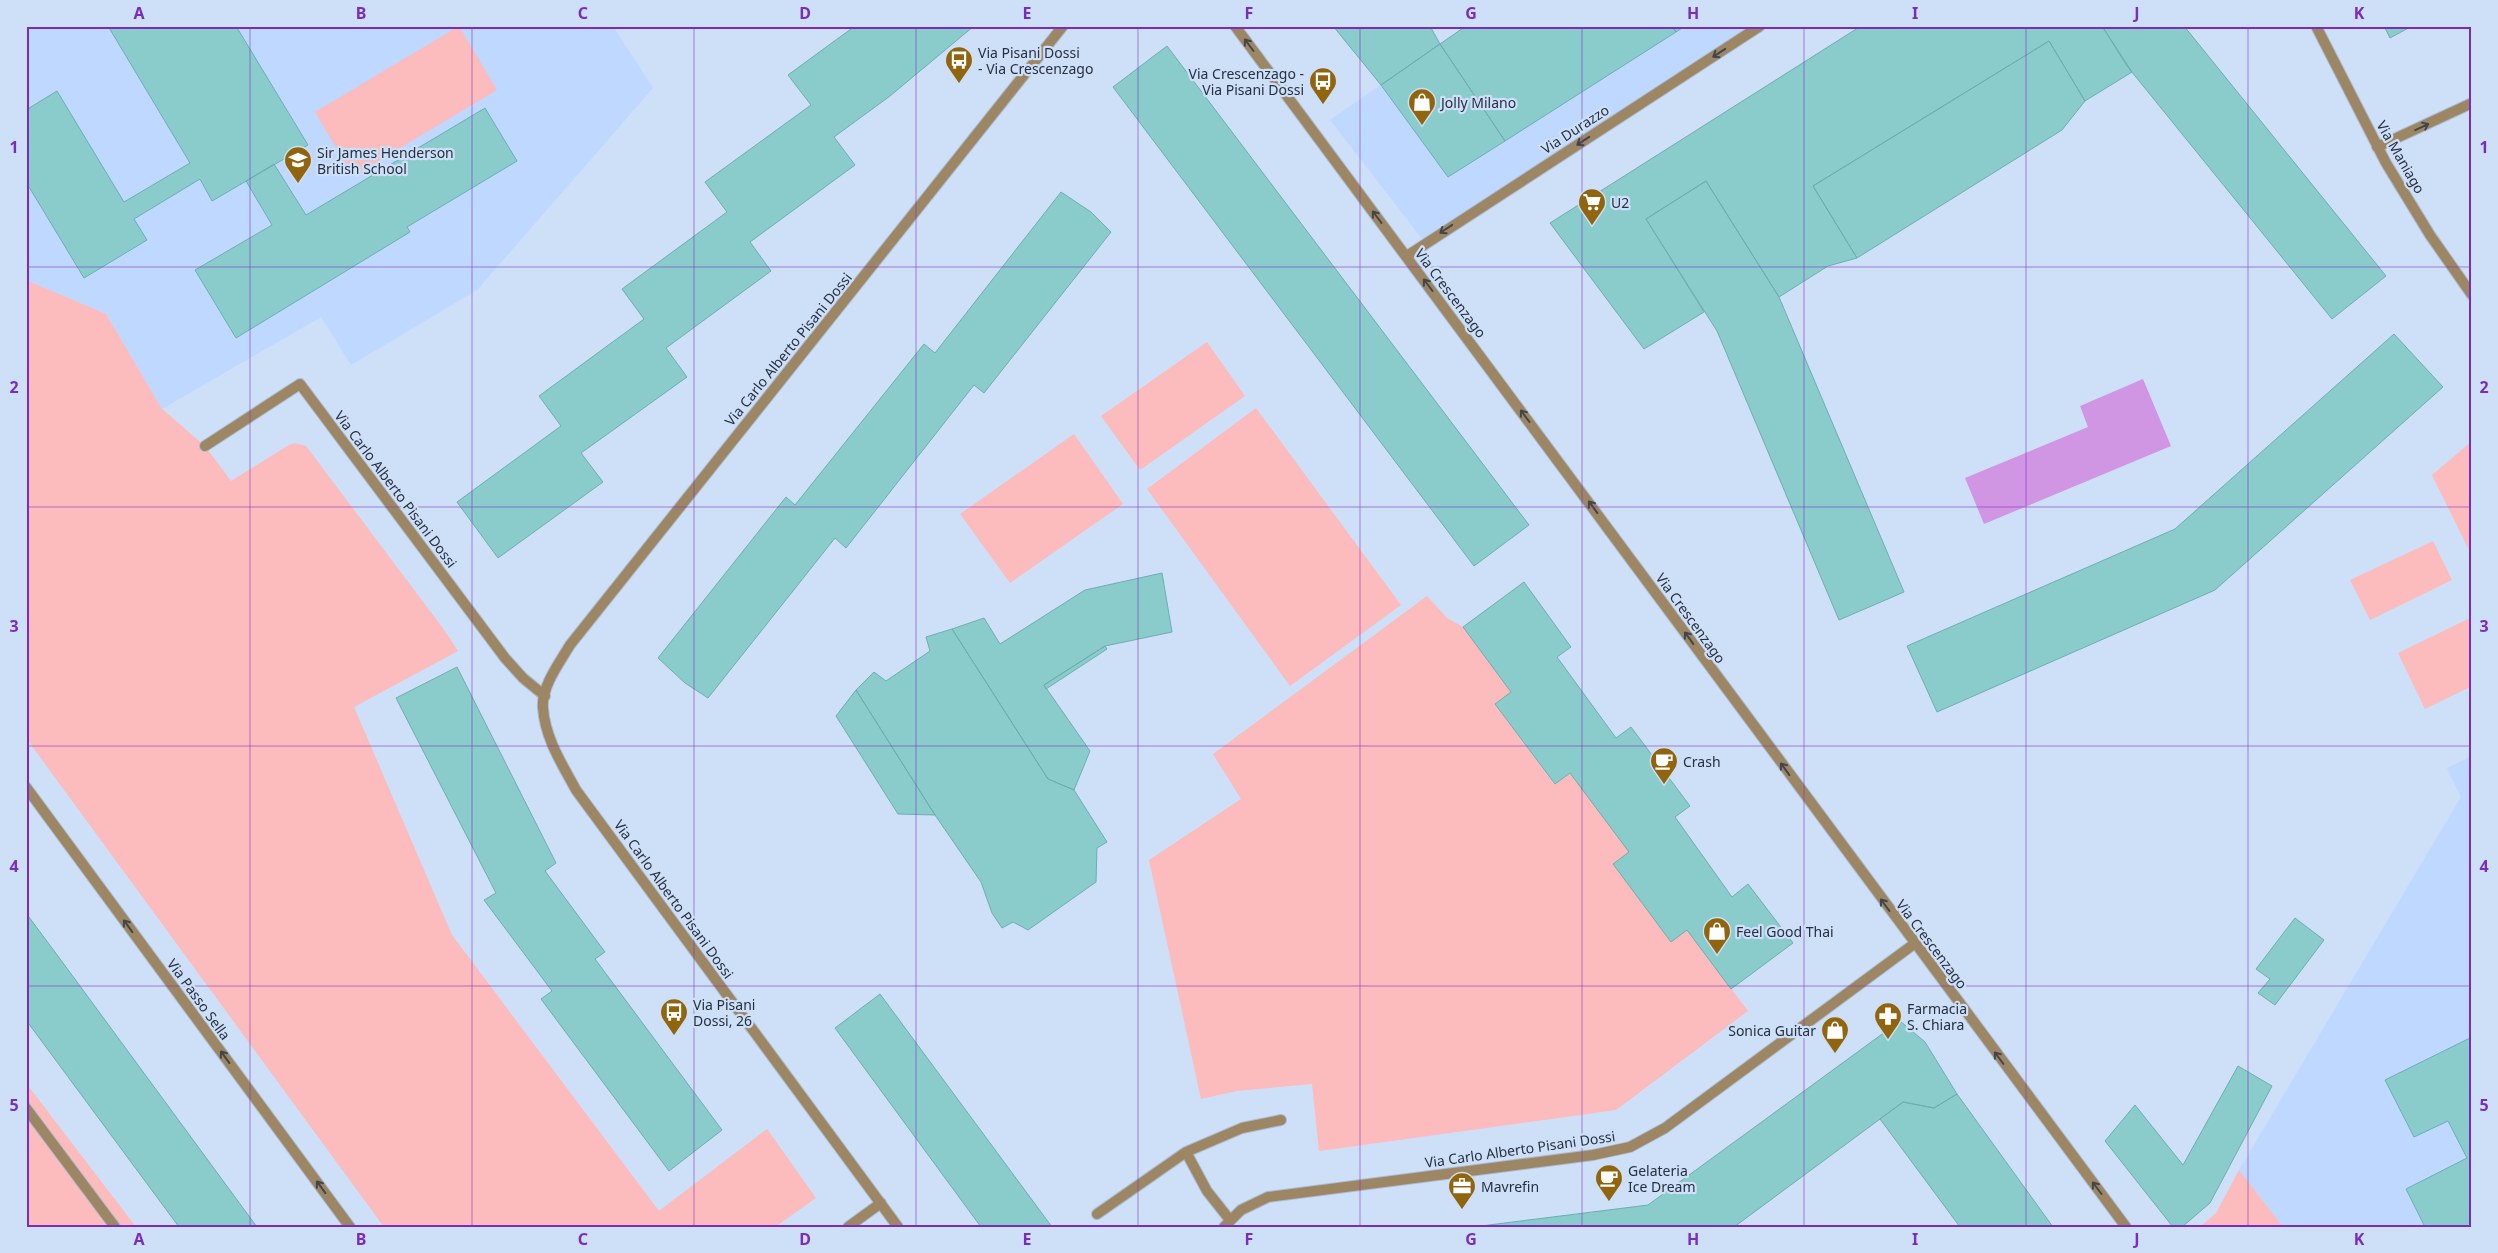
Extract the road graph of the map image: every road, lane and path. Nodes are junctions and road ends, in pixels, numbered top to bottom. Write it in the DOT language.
graph roads {
  1 [pos="1063,26"];
  2 [pos="1235,26"];
  3 [pos="1760,26"];
  4 [pos="2316,26"];
  5 [pos="2472,103"];
  6 [pos="2377,147"];
  7 [pos="1407,256"];
  8 [pos="2472,295"];
  9 [pos="205,446"];
  10 [pos="545,696"];
  11 [pos="26,787"];
  12 [pos="1914,944"];
  13 [pos="26,1108"];
  14 [pos="1281,1120"];
  15 [pos="1186,1152"];
  16 [pos="881,1203"];
  17 [pos="1097,1214"];
  18 [pos="1227,1224"];
  19 [pos="115,1227"];
  20 [pos="350,1227"];
  21 [pos="848,1227"];
  22 [pos="898,1227"];
  23 [pos="2126,1227"];
  1 -- 10 [label="street, Via Carlo Alberto Pisani Dossi"];
  7 -- 2 [label="street, Via Crescenzago, one-way"];
  3 -- 7 [label="street, Via Durazzo, one-way"];
  4 -- 6 [label="street, Via Maniago"];
  6 -- 5 [label="street, one-way"];
  6 -- 8 [label="street, Via Maniago"];
  12 -- 7 [label="street, Via Crescenzago, one-way"];
  9 -- 10 [label="street, Via Carlo Alberto Pisani Dossi"];
  10 -- 16 [label="street, Via Carlo Alberto Pisani Dossi"];
  20 -- 11 [label="street, Via Passo Sella, one-way"];
  12 -- 18 [label="street, Via Carlo Alberto Pisani Dossi"];
  23 -- 12 [label="street, Via Crescenzago, one-way"];
  13 -- 19 [label="street"];
  14 -- 15 [label="street"];
  15 -- 17 [label="street"];
  15 -- 18 [label="street"];
  16 -- 21 [label="street"];
  16 -- 22 [label="street, Via Carlo Alberto Pisani Dossi"];
}
